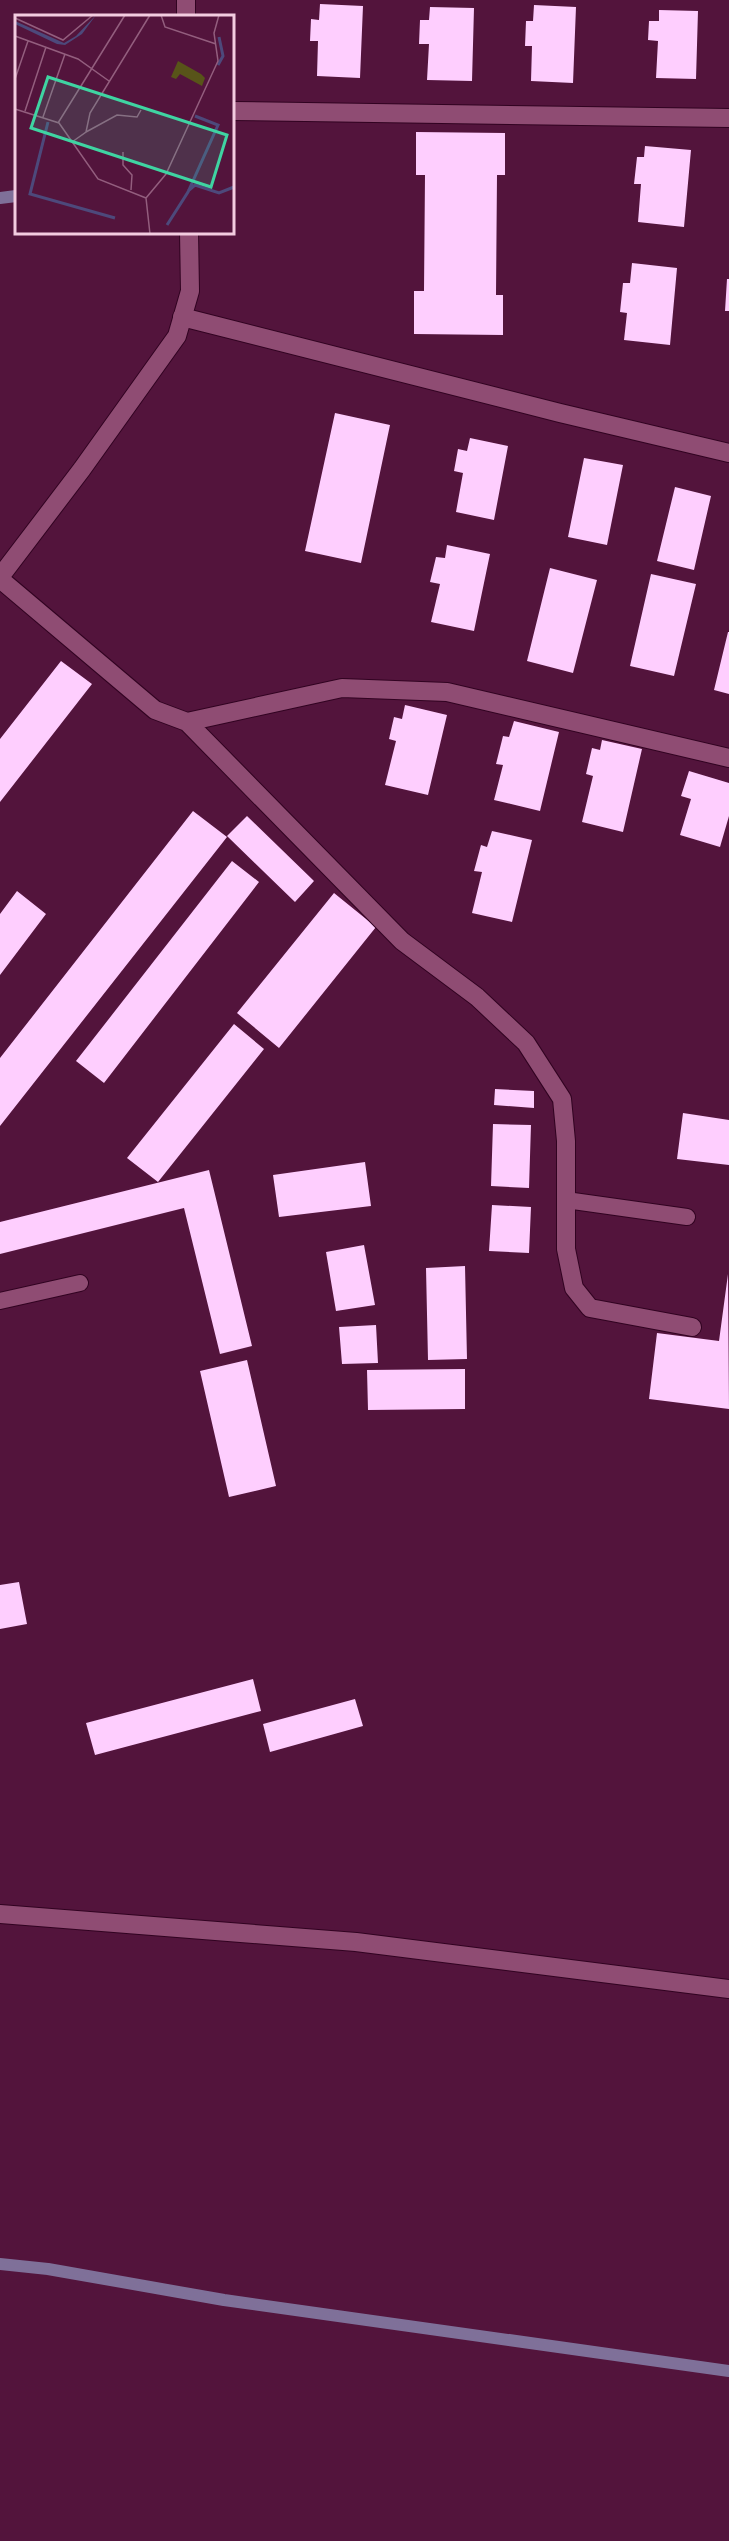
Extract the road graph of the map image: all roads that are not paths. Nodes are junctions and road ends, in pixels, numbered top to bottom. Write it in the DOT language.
graph roads {
  1 [pos="234,111"];
  2 [pos="729,118"];
  3 [pos="189,234"];
  4 [pos="182,316"];
  5 [pos="729,453"];
  6 [pos="0,578"];
  7 [pos="187,722"];
  8 [pos="729,758"];
  9 [pos="566,1200"];
  10 [pos="687,1217"];
  11 [pos="80,1282"];
  12 [pos="0,1301"];
  13 [pos="692,1327"];
  14 [pos="0,1914"];
  15 [pos="729,1989"];
  1 -- 2 [label="street"];
  3 -- 4 [label="street"];
  4 -- 5 [label="street"];
  4 -- 6 [label="street"];
  6 -- 7 [label="street"];
  7 -- 8 [label="street"];
  7 -- 9 [label="street"];
  9 -- 10 [label="lane"];
  9 -- 13 [label="street"];
  11 -- 12 [label="lane"];
  14 -- 15 [label="street"];
}
